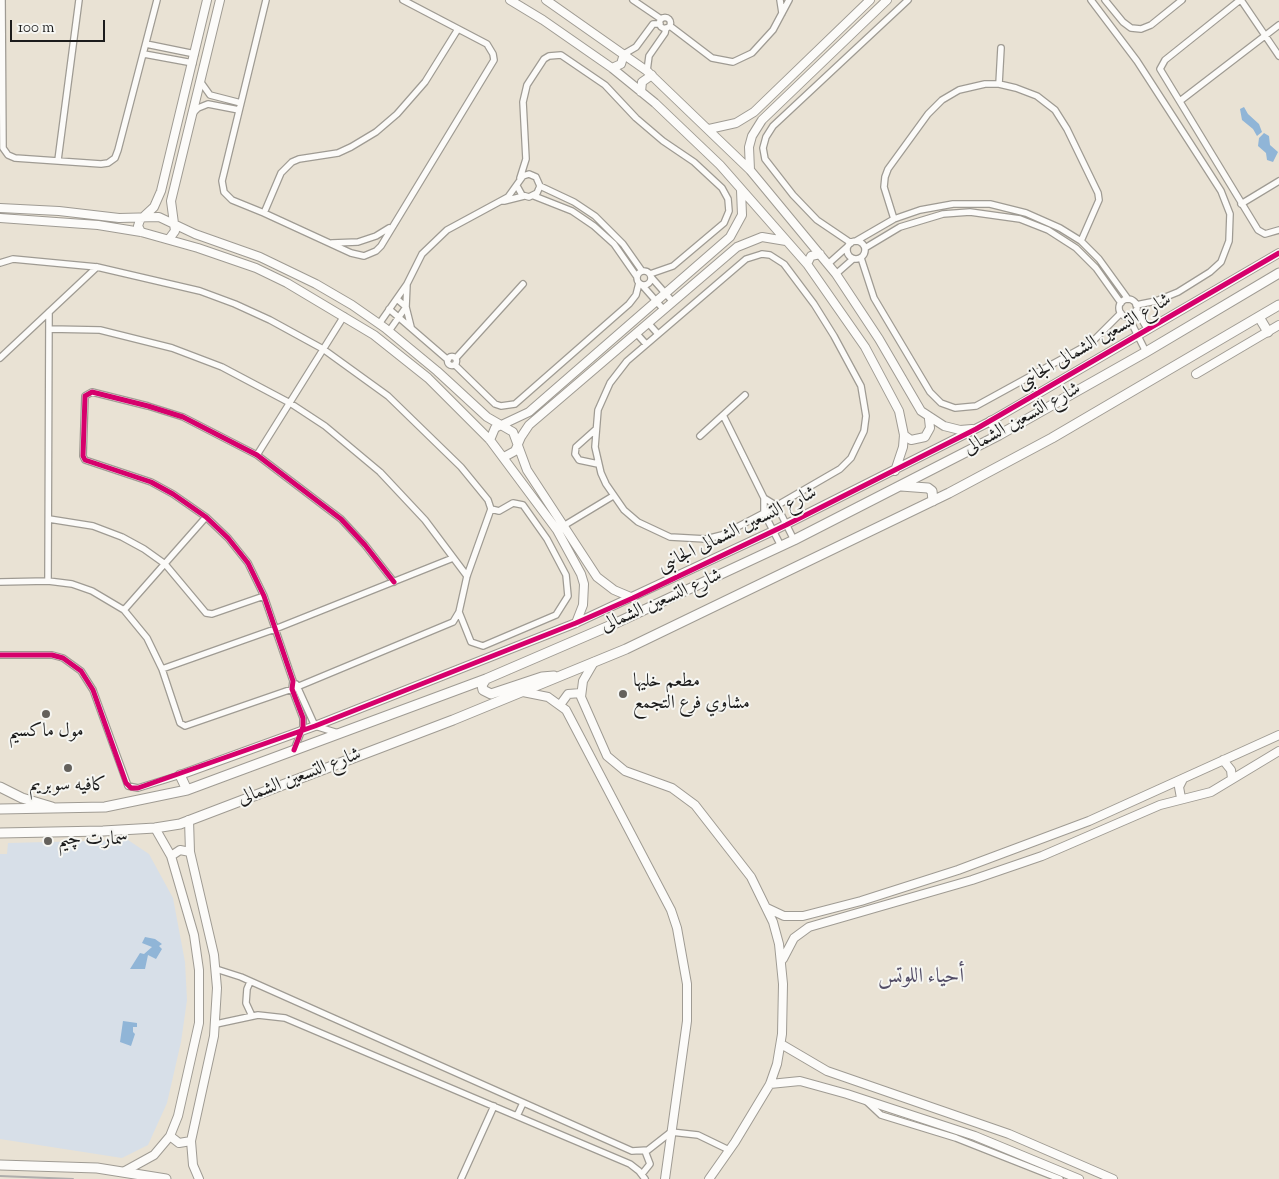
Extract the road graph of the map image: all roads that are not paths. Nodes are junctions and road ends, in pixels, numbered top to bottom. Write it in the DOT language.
graph roads {
  1 [pos="2,0"];
  2 [pos="79,0"];
  3 [pos="157,0"];
  4 [pos="207,0"];
  5 [pos="220,0"];
  6 [pos="266,0"];
  7 [pos="510,0"];
  8 [pos="546,0"];
  9 [pos="633,0"];
  10 [pos="780,0"];
  11 [pos="789,0"];
  12 [pos="870,0"];
  13 [pos="887,0"];
  14 [pos="908,0"];
  15 [pos="1091,0"];
  16 [pos="1105,0"];
  17 [pos="1182,0"];
  18 [pos="1240,0"];
  19 [pos="408,1"];
  20 [pos="554,3"];
  21 [pos="782,14"];
  22 [pos="660,21"];
  23 [pos="1279,24"];
  24 [pos="0,26"];
  25 [pos="668,27"];
  26 [pos="458,29"];
  27 [pos="0,35"];
  28 [pos="1266,36"];
  29 [pos="146,44"];
  30 [pos="1001,48"];
  31 [pos="144,54"];
  32 [pos="195,54"];
  33 [pos="624,54"];
  34 [pos="1279,56"];
  35 [pos="193,63"];
  36 [pos="612,68"];
  37 [pos="649,73"];
  38 [pos="200,82"];
  39 [pos="998,84"];
  40 [pos="641,92"];
  41 [pos="1180,101"];
  42 [pos="241,103"];
  43 [pos="239,110"];
  44 [pos="192,115"];
  45 [pos="748,116"];
  46 [pos="757,126"];
  47 [pos="708,128"];
  48 [pos="526,159"];
  49 [pos="58,160"];
  50 [pos="750,170"];
  51 [pos="533,175"];
  52 [pos="520,178"];
  53 [pos="1279,181"];
  54 [pos="517,186"];
  55 [pos="540,186"];
  56 [pos="742,190"];
  57 [pos="525,196"];
  58 [pos="534,196"];
  59 [pos="502,201"];
  60 [pos="1241,204"];
  61 [pos="0,208"];
  62 [pos="264,213"];
  63 [pos="0,218"];
  64 [pos="142,218"];
  65 [pos="894,219"];
  66 [pos="174,224"];
  67 [pos="393,226"];
  68 [pos="1279,230"];
  69 [pos="141,232"];
  70 [pos="169,239"];
  71 [pos="1081,241"];
  72 [pos="787,242"];
  73 [pos="328,243"];
  74 [pos="851,244"];
  75 [pos="865,248"];
  76 [pos="1279,253"];
  77 [pos="820,254"];
  78 [pos="862,258"];
  79 [pos="853,259"];
  80 [pos="0,263"];
  81 [pos="807,264"];
  82 [pos="828,264"];
  83 [pos="97,267"];
  84 [pos="642,271"];
  85 [pos="1279,273"];
  86 [pos="651,276"];
  87 [pos="838,277"];
  88 [pos="639,282"];
  89 [pos="407,284"];
  90 [pos="523,284"];
  91 [pos="828,293"];
  92 [pos="665,294"];
  93 [pos="397,298"];
  94 [pos="1128,299"];
  95 [pos="656,302"];
  96 [pos="673,302"];
  97 [pos="1121,303"];
  98 [pos="1279,305"];
  99 [pos="406,307"];
  100 [pos="1136,308"];
  101 [pos="389,309"];
  102 [pos="664,310"];
  103 [pos="49,312"];
  104 [pos="1121,313"];
  105 [pos="344,316"];
  106 [pos="1128,316"];
  107 [pos="399,317"];
  108 [pos="1259,317"];
  109 [pos="379,324"];
  110 [pos="649,324"];
  111 [pos="1279,325"];
  112 [pos="411,327"];
  113 [pos="49,329"];
  114 [pos="1148,330"];
  115 [pos="389,331"];
  116 [pos="1268,332"];
  117 [pos="637,334"];
  118 [pos="658,334"];
  119 [pos="1138,337"];
  120 [pos="646,344"];
  121 [pos="323,349"];
  122 [pos="1146,352"];
  123 [pos="0,358"];
  124 [pos="456,358"];
  125 [pos="448,360"];
  126 [pos="455,365"];
  127 [pos="1196,374"];
  128 [pos="745,395"];
  129 [pos="290,403"];
  130 [pos="723,415"];
  131 [pos="929,419"];
  132 [pos="991,421"];
  133 [pos="502,425"];
  134 [pos="976,429"];
  135 [pos="594,430"];
  136 [pos="999,434"];
  137 [pos="904,435"];
  138 [pos="700,436"];
  139 [pos="490,440"];
  140 [pos="518,444"];
  141 [pos="257,455"];
  142 [pos="504,457"];
  143 [pos="598,464"];
  144 [pos="894,470"];
  145 [pos="898,486"];
  146 [pos="613,496"];
  147 [pos="764,498"];
  148 [pos="933,501"];
  149 [pos="777,506"];
  150 [pos="491,509"];
  151 [pos="764,513"];
  152 [pos="206,517"];
  153 [pos="49,519"];
  154 [pos="565,525"];
  155 [pos="786,525"];
  156 [pos="773,531"];
  157 [pos="794,540"];
  158 [pos="781,546"];
  159 [pos="453,558"];
  160 [pos="165,564"];
  161 [pos="591,568"];
  162 [pos="581,574"];
  163 [pos="466,576"];
  164 [pos="48,581"];
  165 [pos="0,582"];
  166 [pos="394,582"];
  167 [pos="264,596"];
  168 [pos="633,598"];
  169 [pos="124,610"];
  170 [pos="459,612"];
  171 [pos="576,623"];
  172 [pos="275,629"];
  173 [pos="0,655"];
  174 [pos="594,662"];
  175 [pos="162,669"];
  176 [pos="558,677"];
  177 [pos="486,679"];
  178 [pos="295,688"];
  179 [pos="521,692"];
  180 [pos="581,693"];
  181 [pos="560,705"];
  182 [pos="315,726"];
  183 [pos="302,730"];
  184 [pos="339,734"];
  185 [pos="1279,735"];
  186 [pos="294,750"];
  187 [pos="1279,751"];
  188 [pos="1223,760"];
  189 [pos="180,774"];
  190 [pos="1183,779"];
  191 [pos="1232,779"];
  192 [pos="0,787"];
  193 [pos="187,790"];
  194 [pos="1181,798"];
  195 [pos="0,809"];
  196 [pos="61,809"];
  197 [pos="189,820"];
  198 [pos="155,828"];
  199 [pos="0,833"];
  200 [pos="190,852"];
  201 [pos="171,856"];
  202 [pos="767,908"];
  203 [pos="782,963"];
  204 [pos="216,969"];
  205 [pos="250,982"];
  206 [pos="252,1016"];
  207 [pos="216,1024"];
  208 [pos="781,1044"];
  209 [pos="770,1084"];
  210 [pos="865,1100"];
  211 [pos="523,1103"];
  212 [pos="494,1106"];
  213 [pos="517,1116"];
  214 [pos="673,1132"];
  215 [pos="170,1136"];
  216 [pos="191,1141"];
  217 [pos="729,1150"];
  218 [pos="645,1151"];
  219 [pos="0,1165"];
  220 [pos="125,1171"];
  221 [pos="643,1177"];
  222 [pos="166,1179"];
  223 [pos="199,1179"];
  224 [pos="461,1179"];
  225 [pos="666,1179"];
  226 [pos="708,1179"];
  227 [pos="1060,1179"];
  228 [pos="1079,1179"];
  229 [pos="1113,1179"];
  1 -- 24 [label="street"];
  2 -- 49 [label="street"];
  3 -- 29 [label="street"];
  4 -- 32 [label="street"];
  5 -- 38 [label="street"];
  6 -- 42 [label="street"];
  7 -- 36 [label="street"];
  8 -- 20 [label="street"];
  9 -- 22 [label="street"];
  10 -- 21 [label="street"];
  11 -- 21 [label="street"];
  12 -- 45 [label="street"];
  13 -- 46 [label="street"];
  14 -- 74 [label="street"];
  15 -- 100 [label="street"];
  16 -- 17 [label="street"];
  18 -- 28 [label="street"];
  18 -- 41 [label="street"];
  19 -- 26 [label="street"];
  20 -- 33 [label="street"];
  21 -- 25 [label="street"];
  22 -- 25 [label="street"];
  22 -- 25 [label="street"];
  22 -- 33 [label="street"];
  23 -- 28 [label="street"];
  24 -- 27 [label="street"];
  25 -- 37 [label="street"];
  26 -- 62 [label="street"];
  26 -- 67 [label="street"];
  27 -- 49 [label="street"];
  28 -- 34 [label="street"];
  28 -- 41 [label="street"];
  29 -- 31 [label="street"];
  29 -- 32 [label="street"];
  30 -- 39 [label="street"];
  31 -- 35 [label="street"];
  31 -- 49 [label="street"];
  32 -- 35 [label="street"];
  33 -- 36 [label="street"];
  33 -- 37 [label="street"];
  35 -- 64 [label="street"];
  36 -- 40 [label="street"];
  37 -- 40 [label="street"];
  37 -- 47 [label="street"];
  38 -- 42 [label="street"];
  38 -- 44 [label="street"];
  39 -- 65 [label="street"];
  39 -- 71 [label="street"];
  40 -- 56 [label="street"];
  41 -- 60 [label="street"];
  42 -- 43 [label="street"];
  43 -- 44 [label="street"];
  43 -- 62 [label="street"];
  44 -- 66 [label="street"];
  45 -- 46 [label="street"];
  45 -- 47 [label="street"];
  46 -- 50 [label="street"];
  47 -- 50 [label="street"];
  48 -- 51 [label="street"];
  48 -- 52 [label="street"];
  48 -- 86 [label="street"];
  50 -- 77 [label="street"];
  51 -- 52 [label="street"];
  51 -- 55 [label="street"];
  52 -- 54 [label="street"];
  53 -- 60 [label="street"];
  54 -- 57 [label="street"];
  54 -- 59 [label="street"];
  55 -- 58 [label="street"];
  55 -- 84 [label="street"];
  56 -- 72 [label="street"];
  56 -- 92 [label="street"];
  57 -- 58 [label="street"];
  57 -- 59 [label="street"];
  58 -- 88 [label="street"];
  59 -- 89 [label="street"];
  60 -- 68 [label="street"];
  61 -- 64 [label="street"];
  62 -- 73 [label="street"];
  63 -- 69 [label="street"];
  64 -- 66 [label="street"];
  64 -- 69 [label="street"];
  65 -- 71 [label="street"];
  65 -- 74 [label="street"];
  66 -- 70 [label="street"];
  66 -- 109 [label="street"];
  67 -- 73 [label="street"];
  67 -- 73 [label="street"];
  69 -- 70 [label="street"];
  70 -- 105 [label="street"];
  71 -- 94 [label="street"];
  72 -- 81 [label="street"];
  72 -- 96 [label="street"];
  74 -- 75 [label="street"];
  74 -- 79 [label="street"];
  74 -- 82 [label="street"];
  75 -- 78 [label="street"];
  75 -- 97 [label="street"];
  76 -- 114 [label="street, شارع التسعين الشمالى الجانبى"];
  77 -- 81 [label="street"];
  77 -- 82 [label="street"];
  78 -- 79 [label="street"];
  78 -- 104 [label="street"];
  79 -- 87 [label="street"];
  80 -- 83 [label="street"];
  81 -- 91 [label="street"];
  82 -- 87 [label="street"];
  83 -- 103 [label="street"];
  83 -- 121 [label="street"];
  84 -- 86 [label="street"];
  84 -- 88 [label="street"];
  85 -- 122 [label="main road, شارع التسعين الشمالى"];
  86 -- 88 [label="street"];
  86 -- 92 [label="street"];
  87 -- 91 [label="street"];
  87 -- 131 [label="street"];
  88 -- 95 [label="street"];
  88 -- 126 [label="street"];
  89 -- 93 [label="street"];
  89 -- 99 [label="street"];
  90 -- 124 [label="street"];
  91 -- 137 [label="street"];
  92 -- 95 [label="street"];
  92 -- 96 [label="street"];
  93 -- 99 [label="street"];
  93 -- 101 [label="street"];
  94 -- 97 [label="street"];
  94 -- 100 [label="street"];
  95 -- 102 [label="street"];
  95 -- 133 [label="street"];
  96 -- 102 [label="street"];
  97 -- 104 [label="street"];
  98 -- 108 [label="main road, شارع التسعين الشمالى"];
  99 -- 107 [label="street"];
  99 -- 112 [label="street"];
  100 -- 106 [label="street"];
  100 -- 114 [label="street"];
  101 -- 107 [label="street"];
  101 -- 109 [label="street"];
  102 -- 110 [label="street"];
  103 -- 113 [label="street"];
  103 -- 123 [label="street"];
  104 -- 106 [label="street"];
  105 -- 121 [label="street"];
  105 -- 139 [label="street"];
  106 -- 119 [label="street"];
  107 -- 112 [label="street"];
  107 -- 115 [label="street"];
  108 -- 116 [label="main road"];
  108 -- 148 [label="main road, شارع التسعين الشمالى"];
  109 -- 115 [label="street"];
  110 -- 117 [label="street"];
  110 -- 118 [label="street"];
  111 -- 116 [label="street"];
  112 -- 125 [label="street"];
  113 -- 129 [label="street"];
  113 -- 153 [label="street"];
  114 -- 119 [label="street, شارع التسعين الشمالى الجانبى"];
  115 -- 133 [label="street"];
  116 -- 127 [label="street"];
  117 -- 120 [label="street"];
  117 -- 140 [label="street"];
  118 -- 120 [label="street"];
  118 -- 149 [label="street"];
  119 -- 122 [label="street"];
  119 -- 132 [label="street, شارع التسعين الشمالى الجانبى"];
  120 -- 135 [label="street"];
  121 -- 129 [label="street"];
  121 -- 150 [label="street"];
  122 -- 136 [label="main road, شارع التسعين الشمالى"];
  124 -- 125 [label="street"];
  124 -- 126 [label="street"];
  125 -- 126 [label="street"];
  128 -- 130 [label="street"];
  129 -- 141 [label="street"];
  129 -- 159 [label="street"];
  130 -- 138 [label="street"];
  130 -- 147 [label="street"];
  131 -- 134 [label="street"];
  131 -- 137 [label="street"];
  132 -- 134 [label="street, شارع التسعين الشمالى الجانبى"];
  132 -- 136 [label="main road"];
  133 -- 139 [label="street"];
  133 -- 140 [label="street"];
  134 -- 144 [label="street, شارع التسعين الشمالى الجانبى"];
  135 -- 143 [label="street"];
  135 -- 143 [label="street"];
  136 -- 145 [label="main road, شارع التسعين الشمالى"];
  137 -- 144 [label="street"];
  139 -- 142 [label="street"];
  140 -- 142 [label="street"];
  140 -- 154 [label="street"];
  141 -- 152 [label="street"];
  141 -- 166 [label="street"];
  142 -- 162 [label="street"];
  143 -- 146 [label="street"];
  144 -- 155 [label="street, شارع التسعين الشمالى الجانبى"];
  145 -- 148 [label="main road"];
  145 -- 157 [label="main road, شارع التسعين الشمالى"];
  146 -- 151 [label="street"];
  146 -- 154 [label="street"];
  147 -- 149 [label="street"];
  147 -- 151 [label="street"];
  148 -- 174 [label="main road, شارع التسعين الشمالى"];
  149 -- 151 [label="street"];
  149 -- 155 [label="street"];
  150 -- 163 [label="street"];
  150 -- 170 [label="street"];
  151 -- 156 [label="street"];
  152 -- 160 [label="street"];
  152 -- 167 [label="street"];
  153 -- 160 [label="street"];
  153 -- 164 [label="street"];
  154 -- 161 [label="street"];
  155 -- 156 [label="street, شارع التسعين الشمالى الجانبى"];
  155 -- 157 [label="street"];
  156 -- 158 [label="street"];
  156 -- 168 [label="street, شارع التسعين الشمالى الجانبى"];
  157 -- 158 [label="main road, شارع التسعين الشمالى"];
  158 -- 177 [label="main road, شارع التسعين الشمالى"];
  159 -- 163 [label="street"];
  159 -- 166 [label="street"];
  160 -- 167 [label="street"];
  160 -- 169 [label="street"];
  161 -- 162 [label="street"];
  161 -- 168 [label="street"];
  162 -- 171 [label="street"];
  163 -- 170 [label="street"];
  164 -- 165 [label="street"];
  164 -- 169 [label="street"];
  166 -- 172 [label="street"];
  167 -- 172 [label="street"];
  168 -- 171 [label="street, شارع التسعين الشمالى الجانبى"];
  169 -- 175 [label="street"];
  170 -- 178 [label="street"];
  171 -- 182 [label="street, شارع التسعين الشمالى الجانبى"];
  172 -- 175 [label="street"];
  172 -- 178 [label="street"];
  173 -- 189 [label="street"];
  174 -- 176 [label="main road, شارع التسعين الشمالى"];
  174 -- 180 [label="street"];
  175 -- 178 [label="street"];
  176 -- 177 [label="main road"];
  176 -- 179 [label="main road, شارع التسعين الشمالى"];
  177 -- 184 [label="main road, شارع التسعين الشمالى"];
  178 -- 182 [label="street"];
  178 -- 183 [label="street"];
  179 -- 181 [label="street"];
  179 -- 197 [label="main road, شارع التسعين الشمالى"];
  180 -- 181 [label="street"];
  180 -- 202 [label="street"];
  181 -- 214 [label="street"];
  182 -- 183 [label="street, شارع التسعين الشمالى الجانبى"];
  182 -- 184 [label="street"];
  183 -- 186 [label="street"];
  183 -- 189 [label="street, شارع التسعين الشمالى الجانبى"];
  184 -- 186 [label="main road, شارع التسعين الشمالى"];
  185 -- 188 [label="street"];
  186 -- 193 [label="main road, شارع التسعين الشمالى"];
  187 -- 191 [label="street"];
  188 -- 190 [label="street"];
  188 -- 191 [label="street"];
  189 -- 193 [label="main road"];
  190 -- 194 [label="street"];
  190 -- 202 [label="street"];
  191 -- 194 [label="street"];
  192 -- 196 [label="main road"];
  193 -- 196 [label="main road, شارع التسعين الشمالى"];
  194 -- 203 [label="street"];
  195 -- 196 [label="main road, شارع التسعين الشمالى"];
  197 -- 198 [label="main road, شارع التسعين الشمالى"];
  197 -- 200 [label="street"];
  198 -- 199 [label="main road, شارع التسعين الشمالى"];
  198 -- 201 [label="street"];
  200 -- 201 [label="street"];
  200 -- 204 [label="street"];
  201 -- 215 [label="street"];
  202 -- 203 [label="street"];
  203 -- 208 [label="street"];
  204 -- 205 [label="street"];
  204 -- 207 [label="street"];
  205 -- 206 [label="street"];
  205 -- 211 [label="street"];
  206 -- 207 [label="street"];
  206 -- 212 [label="street"];
  207 -- 216 [label="street"];
  208 -- 209 [label="street"];
  208 -- 229 [label="street"];
  209 -- 210 [label="street"];
  209 -- 217 [label="street"];
  210 -- 227 [label="street"];
  210 -- 228 [label="street"];
  211 -- 213 [label="street"];
  211 -- 218 [label="street"];
  212 -- 213 [label="street"];
  212 -- 224 [label="street"];
  213 -- 221 [label="street"];
  214 -- 217 [label="street"];
  214 -- 218 [label="street"];
  214 -- 225 [label="street"];
  215 -- 216 [label="street"];
  215 -- 220 [label="street"];
  216 -- 223 [label="street"];
  217 -- 226 [label="street"];
  218 -- 221 [label="street"];
  219 -- 220 [label="main road"];
  220 -- 222 [label="main road"];
}
